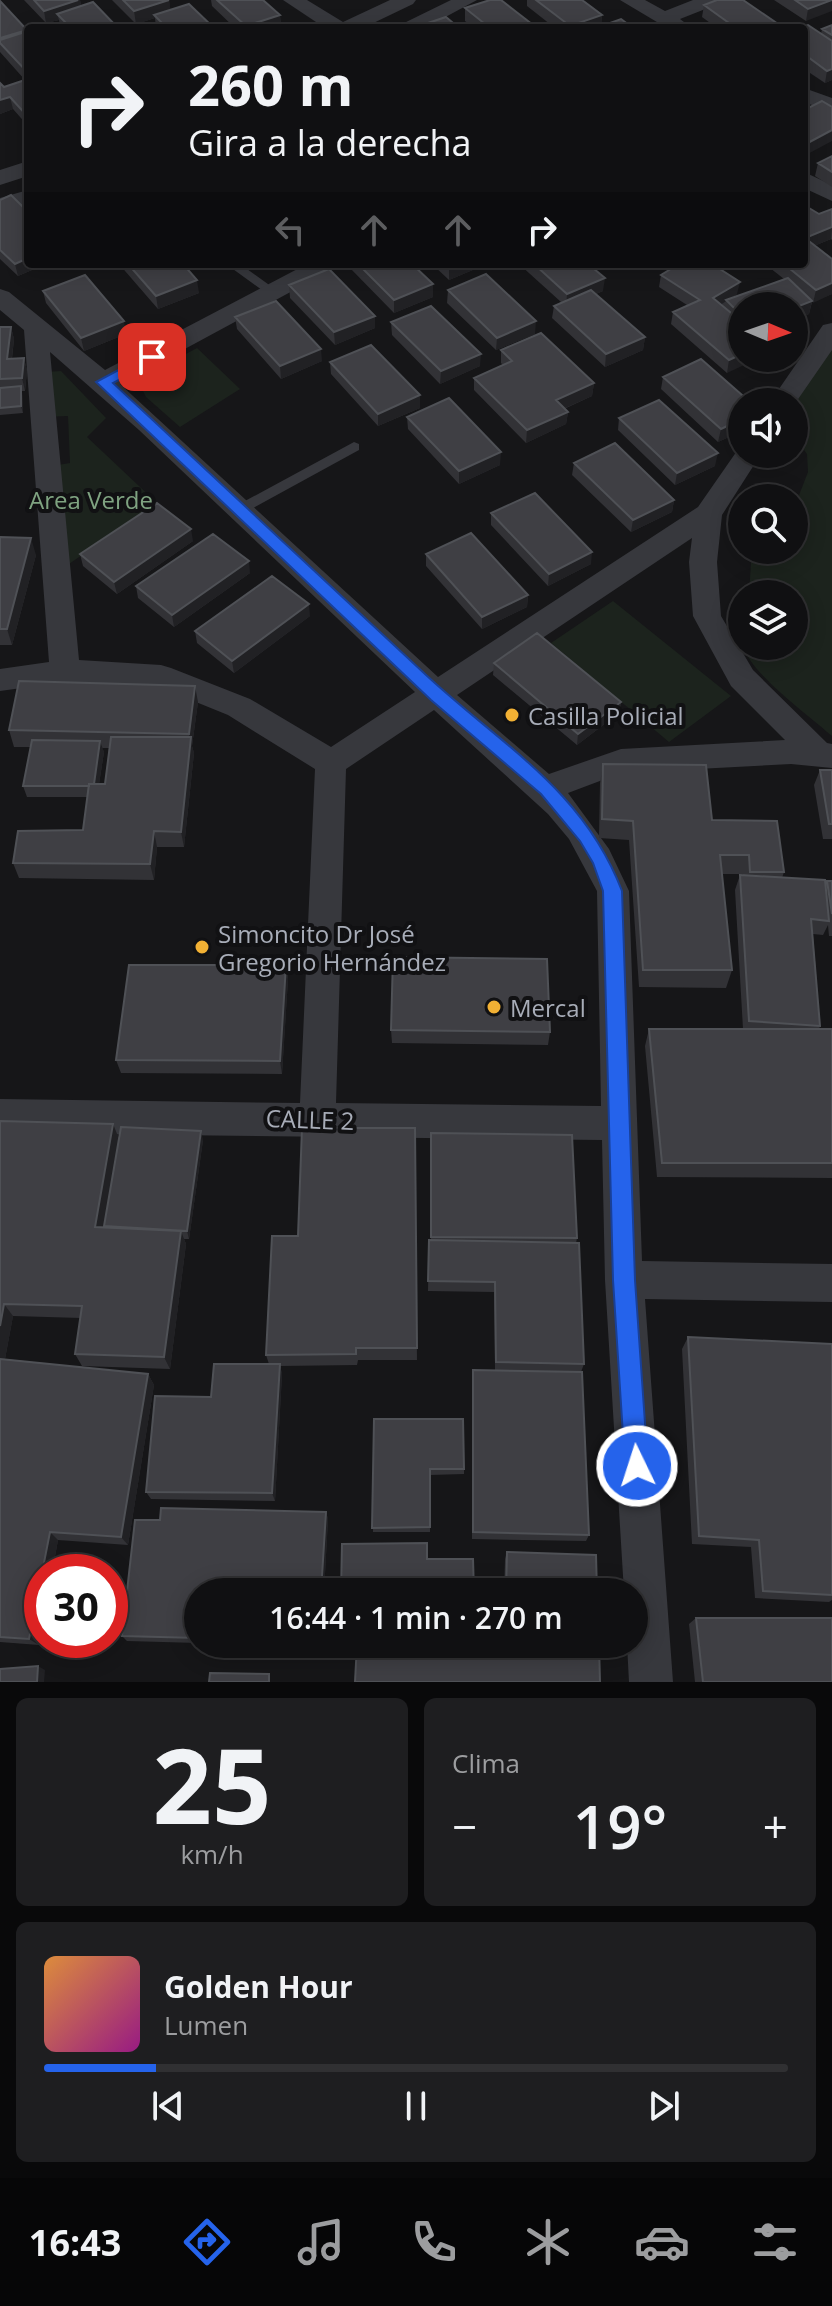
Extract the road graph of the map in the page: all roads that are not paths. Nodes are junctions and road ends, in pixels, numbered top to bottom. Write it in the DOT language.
graph roads {
  1 [pos="293,0"];
  2 [pos="406,0"];
  3 [pos="467,0"];
  4 [pos="630,0"];
  5 [pos="711,0"];
  6 [pos="673,23"];
  7 [pos="332,24"];
  8 [pos="355,24"];
  9 [pos="417,24"];
  10 [pos="808,96"];
  11 [pos="832,106"];
  12 [pos="24,169"];
  13 [pos="0,178"];
  14 [pos="808,181"];
  15 [pos="832,194"];
  16 [pos="24,198"];
  17 [pos="0,205"];
  18 [pos="238,268"];
  19 [pos="318,268"];
  20 [pos="273,292"];
  21 [pos="0,298"];
  22 [pos="36,330"];
  23 [pos="832,331"];
  24 [pos="103,382"];
  25 [pos="793,388"];
  26 [pos="354,447"];
  27 [pos="739,468"];
  28 [pos="239,510"];
  29 [pos="708,514"];
  30 [pos="65,671"];
  31 [pos="0,680"];
  32 [pos="437,695"];
  33 [pos="825,755"];
  34 [pos="331,763"];
  35 [pos="547,789"];
  36 [pos="0,1116"];
  37 [pos="317,1120"];
  38 [pos="619,1123"];
  39 [pos="624,1280"];
  40 [pos="832,1283"];
  41 [pos="651,1682"];
  1 -- 7 [label="street"];
  2 -- 8 [label="street"];
  3 -- 9 [label="street"];
  4 -- 6 [label="street"];
  5 -- 6 [label="street"];
  10 -- 11 [label="street"];
  12 -- 13 [label="street"];
  14 -- 15 [label="street"];
  16 -- 17 [label="street"];
  18 -- 20 [label="lane"];
  19 -- 20 [label="street"];
  20 -- 24 [label="street"];
  21 -- 22 [label="street"];
  22 -- 24 [label="street"];
  22 -- 30 [label="street"];
  23 -- 25 [label="street"];
  24 -- 28 [label="street"];
  26 -- 28 [label="lane"];
  27 -- 29 [label="street"];
  28 -- 32 [label="street"];
  29 -- 32 [label="street"];
  29 -- 33 [label="street"];
  30 -- 31 [label="street"];
  30 -- 34 [label="street"];
  32 -- 34 [label="street"];
  32 -- 35 [label="street"];
  33 -- 35 [label="street"];
  34 -- 37 [label="street"];
  35 -- 38 [label="street"];
  36 -- 37 [label="street, CALLE 2"];
  37 -- 38 [label="street, CALLE 2"];
  38 -- 39 [label="street"];
  39 -- 40 [label="street"];
  39 -- 41 [label="street"];
}
